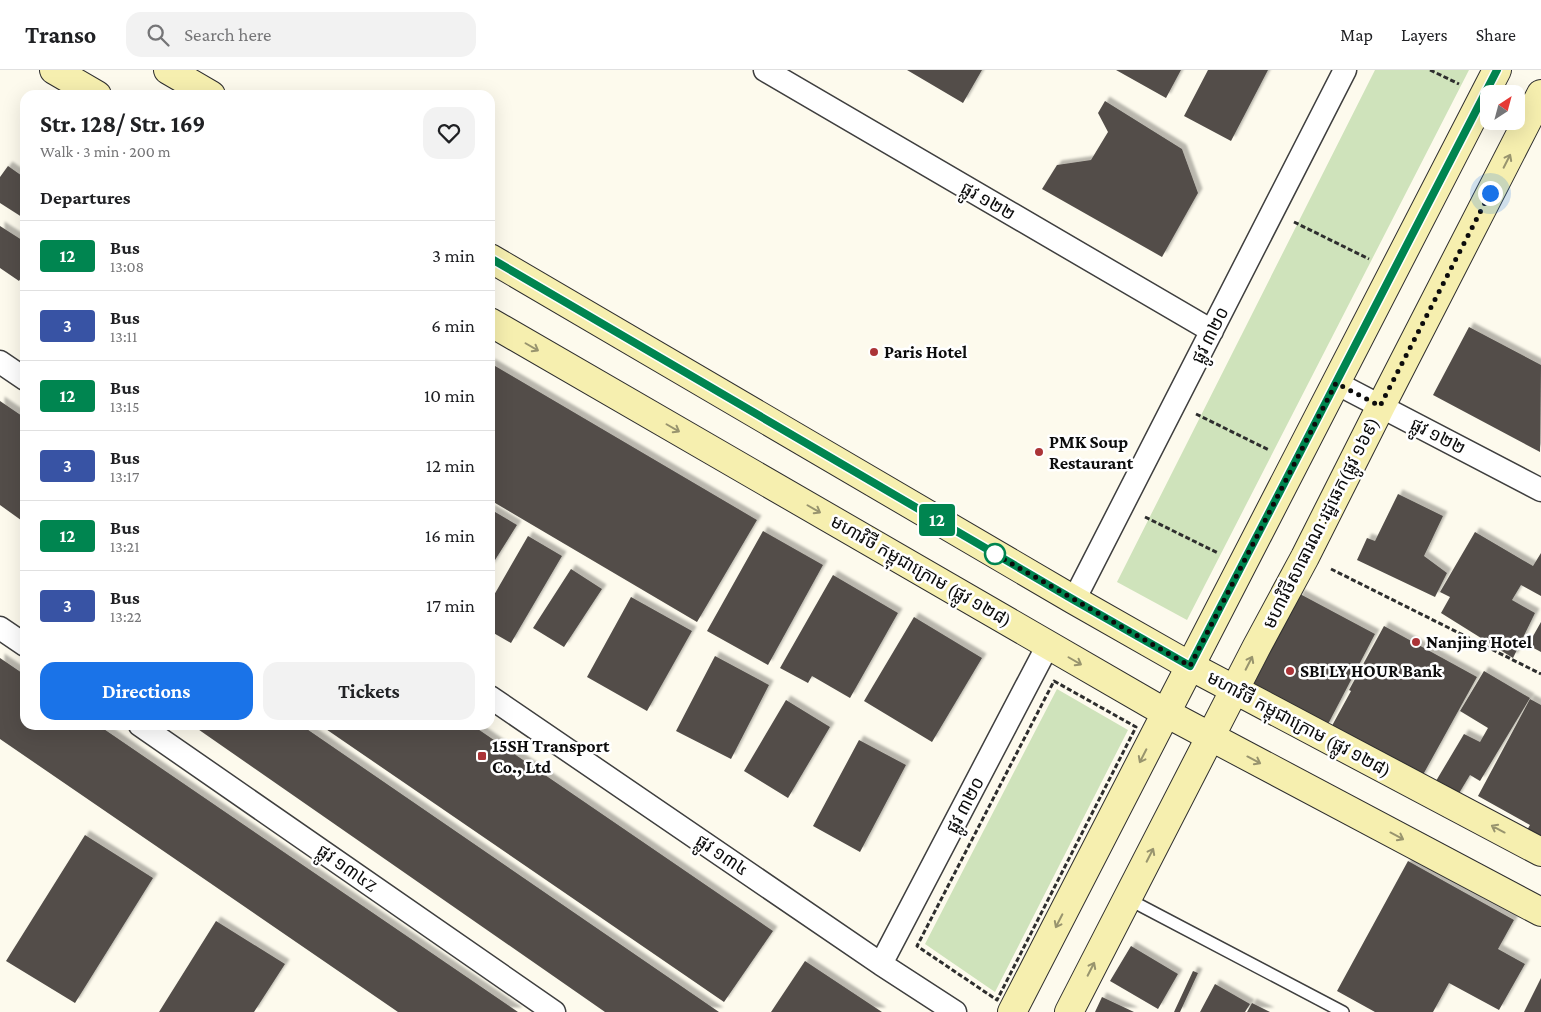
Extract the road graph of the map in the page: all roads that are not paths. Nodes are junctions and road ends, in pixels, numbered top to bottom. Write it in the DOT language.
graph roads {
  1 [pos="54,70"];
  2 [pos="168,70"];
  3 [pos="765,70"];
  4 [pos="1346,70"];
  5 [pos="1497,70"];
  6 [pos="88,90"];
  7 [pos="202,90"];
  8 [pos="1541,94"];
  9 [pos="1479,97"];
  10 [pos="1528,123"];
  11 [pos="495,261"];
  12 [pos="495,325"];
  13 [pos="1212,331"];
  14 [pos="0,362"];
  15 [pos="20,376"];
  16 [pos="1336,383"];
  17 [pos="1380,406"];
  18 [pos="1541,490"];
  19 [pos="1074,600"];
  20 [pos="0,628"];
  21 [pos="20,642"];
  22 [pos="1048,645"];
  23 [pos="1190,666"];
  24 [pos="1235,690"];
  25 [pos="495,699"];
  26 [pos="1166,713"];
  27 [pos="147,730"];
  28 [pos="1210,737"];
  29 [pos="1541,852"];
  30 [pos="1128,899"];
  31 [pos="1541,912"];
  32 [pos="881,964"];
  33 [pos="554,1012"];
  34 [pos="954,1012"];
  35 [pos="1012,1012"];
  36 [pos="1069,1012"];
  37 [pos="1343,1012"];
  1 -- 6 [label="main road"];
  2 -- 7 [label="main road"];
  3 -- 13 [label="street, ផ្លូវ ១២២"];
  4 -- 13 [label="street, ផ្លូវ ៣២០"];
  5 -- 9 [label="main road"];
  8 -- 10 [label="main road, មហាវិថីសាធារណៈរដ្ឋឆេក(ផ្លូវ ១៦៩)"];
  9 -- 16 [label="main road"];
  17 -- 10 [label="main road, មហាវិថីសាធារណៈរដ្ឋឆេក(ផ្លូវ ១៦៩), one-way"];
  11 -- 19 [label="main road, មហាវិថី កម្ពុជាក្រោម (ផ្លូវ ១២៨)"];
  12 -- 22 [label="main road, មហាវិថី កម្ពុជាក្រោម (ផ្លូវ ១២៨), one-way"];
  13 -- 19 [label="street, ផ្លូវ ៣២០"];
  14 -- 15 [label="street"];
  16 -- 17 [label="street, ផ្លូវ ១២២"];
  16 -- 23 [label="main road"];
  17 -- 18 [label="street, ផ្លូវ ១២២"];
  24 -- 17 [label="main road, មហាវិថីសាធារណៈរដ្ឋឆេក(ផ្លូវ ១៦៩), one-way"];
  19 -- 23 [label="main road, មហាវិថី កម្ពុជាក្រោម (ផ្លូវ ១២៨)"];
  20 -- 21 [label="street"];
  22 -- 26 [label="main road, មហាវិថី កម្ពុជាក្រោម (ផ្លូវ ១២៨), one-way"];
  22 -- 32 [label="street, ផ្លូវ ៣២០"];
  23 -- 24 [label="main road, មហាវិថី កម្ពុជាក្រោម (ផ្លូវ ១២៨)"];
  23 -- 26 [label="main road"];
  24 -- 28 [label="main road, មហាវិថីសាធារណៈរដ្ឋឆេក(ផ្លូវ ១៦៩)"];
  29 -- 24 [label="main road, មហាវិថី កម្ពុជាក្រោម (ផ្លូវ ១២៨), one-way"];
  25 -- 32 [label="street, ផ្លូវ ១៣៤"];
  26 -- 28 [label="main road, មហាវិថី កម្ពុជាក្រោម (ផ្លូវ ១២៨)"];
  26 -- 35 [label="main road, one-way"];
  27 -- 33 [label="street, ផ្លូវ ១៣៤Z"];
  30 -- 28 [label="main road, មហាវិថីសាធារណៈរដ្ឋឆេក(ផ្លូវ ១៦៩), one-way"];
  28 -- 31 [label="main road, មហាវិថី កម្ពុជាក្រោម (ផ្លូវ ១២៨), one-way"];
  36 -- 30 [label="main road, one-way"];
  30 -- 37 [label="lane"];
  32 -- 34 [label="street, ផ្លូវ ១៣៤"];
}
